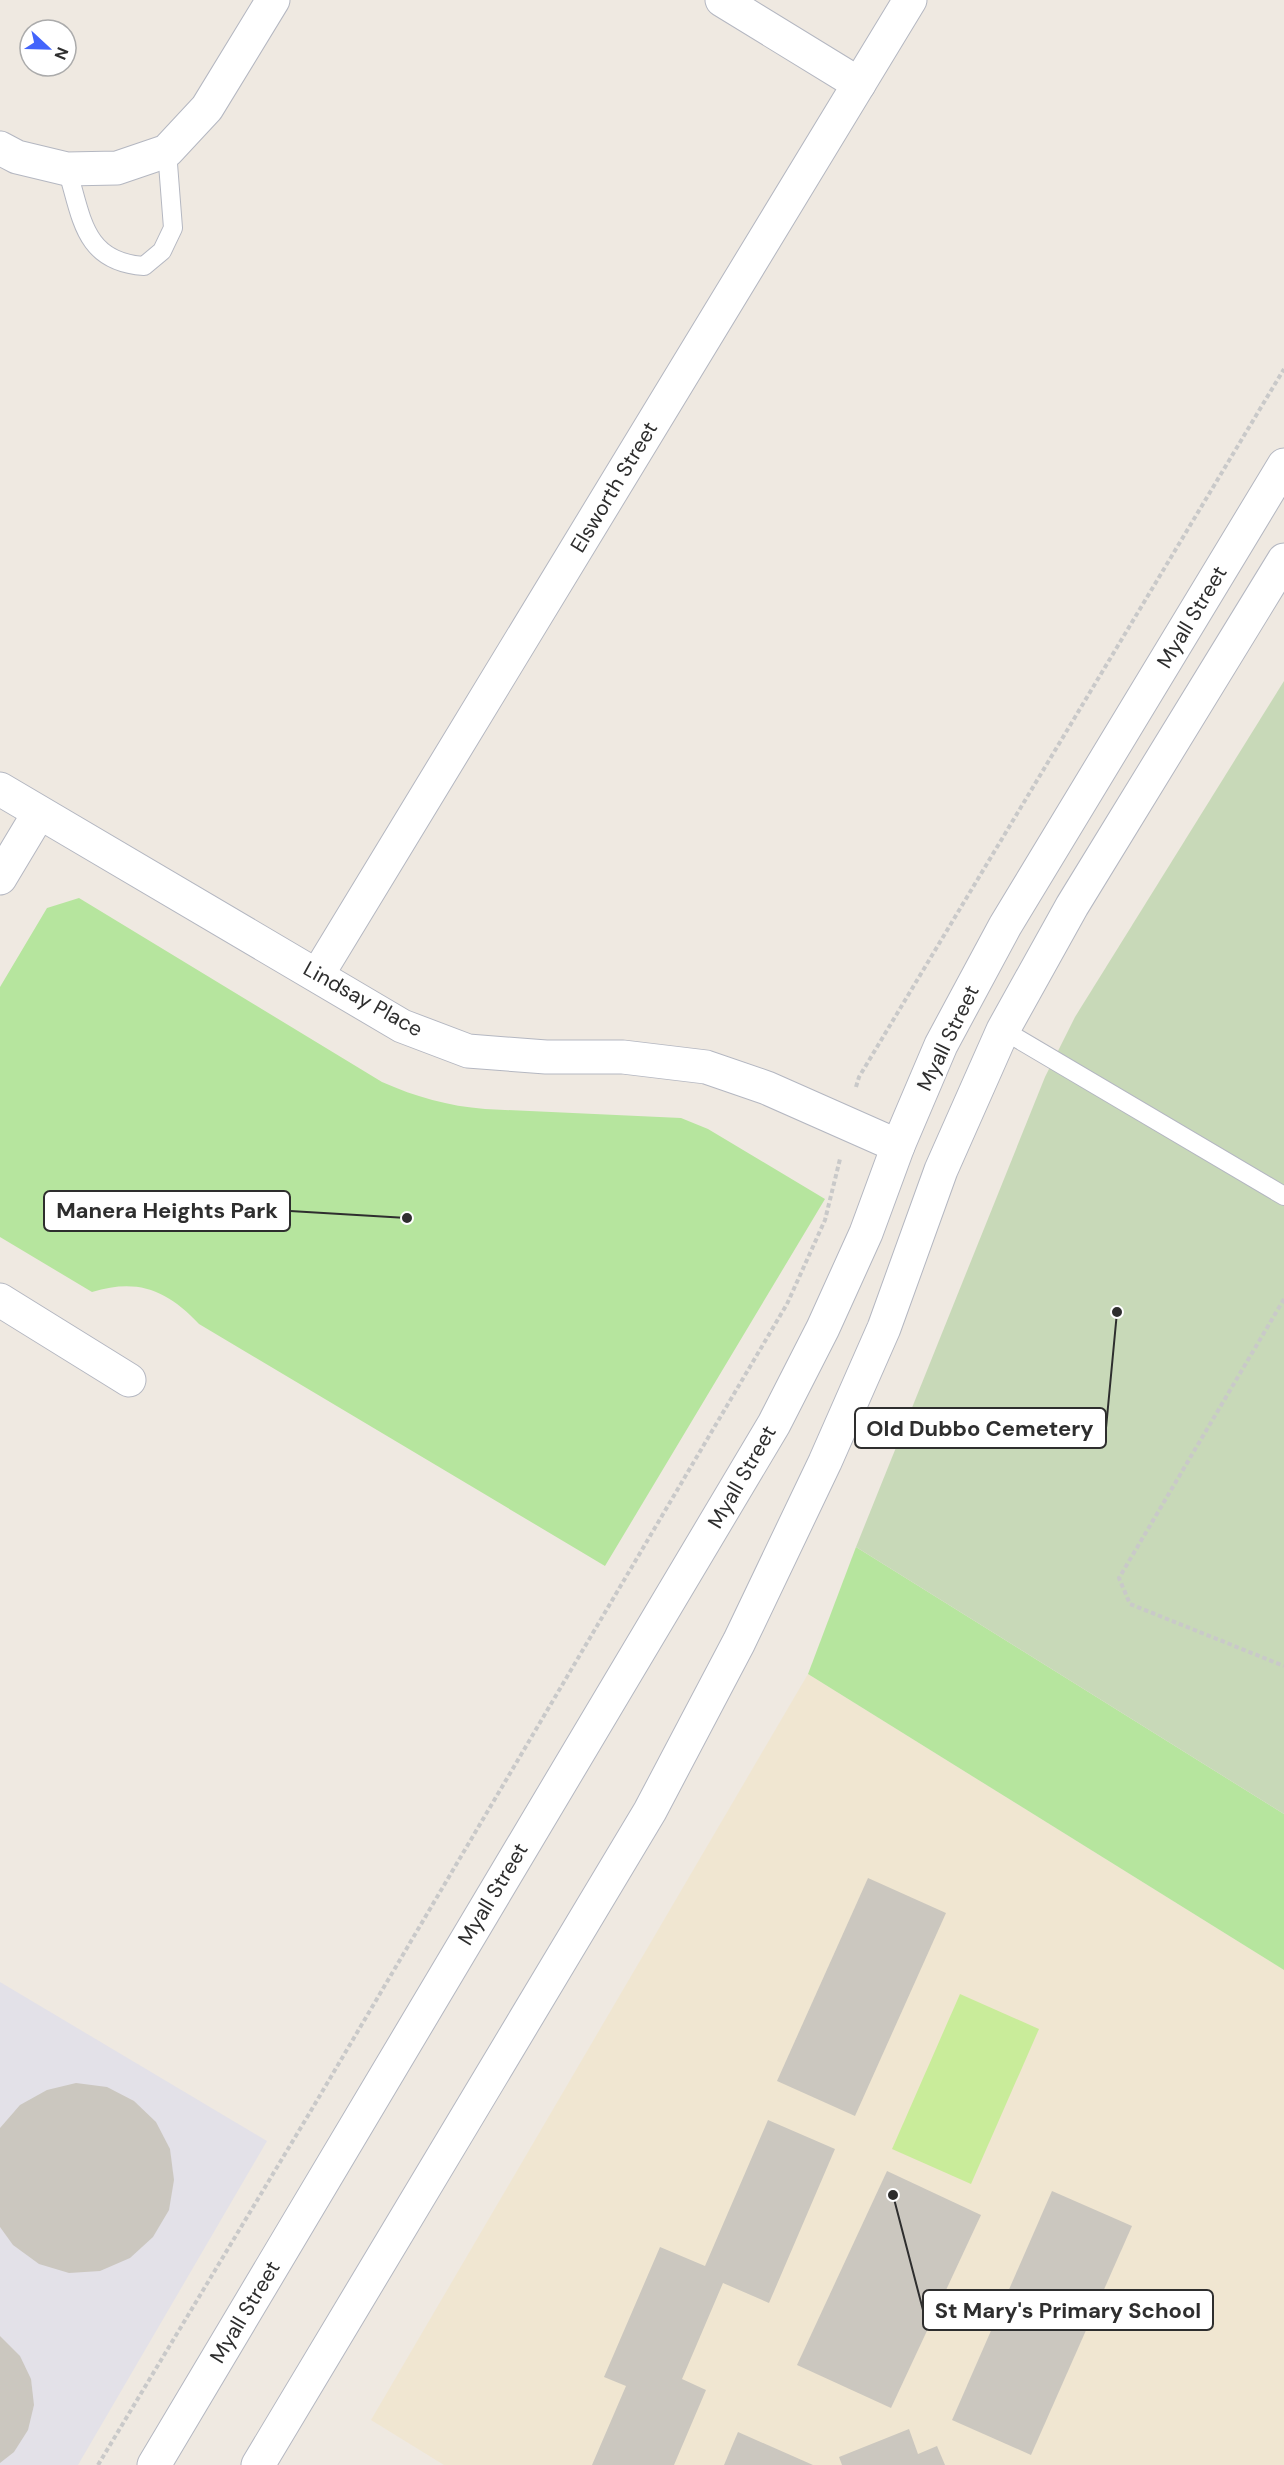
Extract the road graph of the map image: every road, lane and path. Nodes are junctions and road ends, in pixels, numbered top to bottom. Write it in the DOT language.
graph roads {
  1 [pos="273,0"];
  2 [pos="722,0"];
  3 [pos="910,0"];
  4 [pos="859,84"];
  5 [pos="0,148"];
  6 [pos="167,151"];
  7 [pos="67,169"];
  8 [pos="1284,369"];
  9 [pos="1284,465"];
  10 [pos="1284,560"];
  11 [pos="0,789"];
  12 [pos="39,813"];
  13 [pos="0,878"];
  14 [pos="318,974"];
  15 [pos="1003,1030"];
  16 [pos="848,1124"];
  17 [pos="898,1146"];
  18 [pos="1284,1196"];
  19 [pos="1284,1299"];
  20 [pos="0,1300"];
  21 [pos="129,1380"];
  22 [pos="1284,1666"];
  23 [pos="98,2465"];
  24 [pos="154,2465"];
  25 [pos="258,2465"];
  1 -- 6 [label="street"];
  2 -- 4 [label="street"];
  3 -- 4 [label="street, Elsworth Street"];
  4 -- 14 [label="street, Elsworth Street"];
  5 -- 7 [label="street"];
  6 -- 7 [label="street"];
  6 -- 7 [label="lane"];
  8 -- 16 [label="path"];
  9 -- 17 [label="street, Myall Street"];
  10 -- 15 [label="street"];
  11 -- 12 [label="street, Lindsay Place"];
  12 -- 13 [label="street"];
  12 -- 14 [label="street, Lindsay Place"];
  14 -- 16 [label="street, Lindsay Place"];
  15 -- 18 [label="lane"];
  15 -- 25 [label="street"];
  16 -- 17 [label="street, Lindsay Place"];
  16 -- 23 [label="path"];
  17 -- 24 [label="street, Myall Street"];
  19 -- 22 [label="path"];
  20 -- 21 [label="street"];
}
